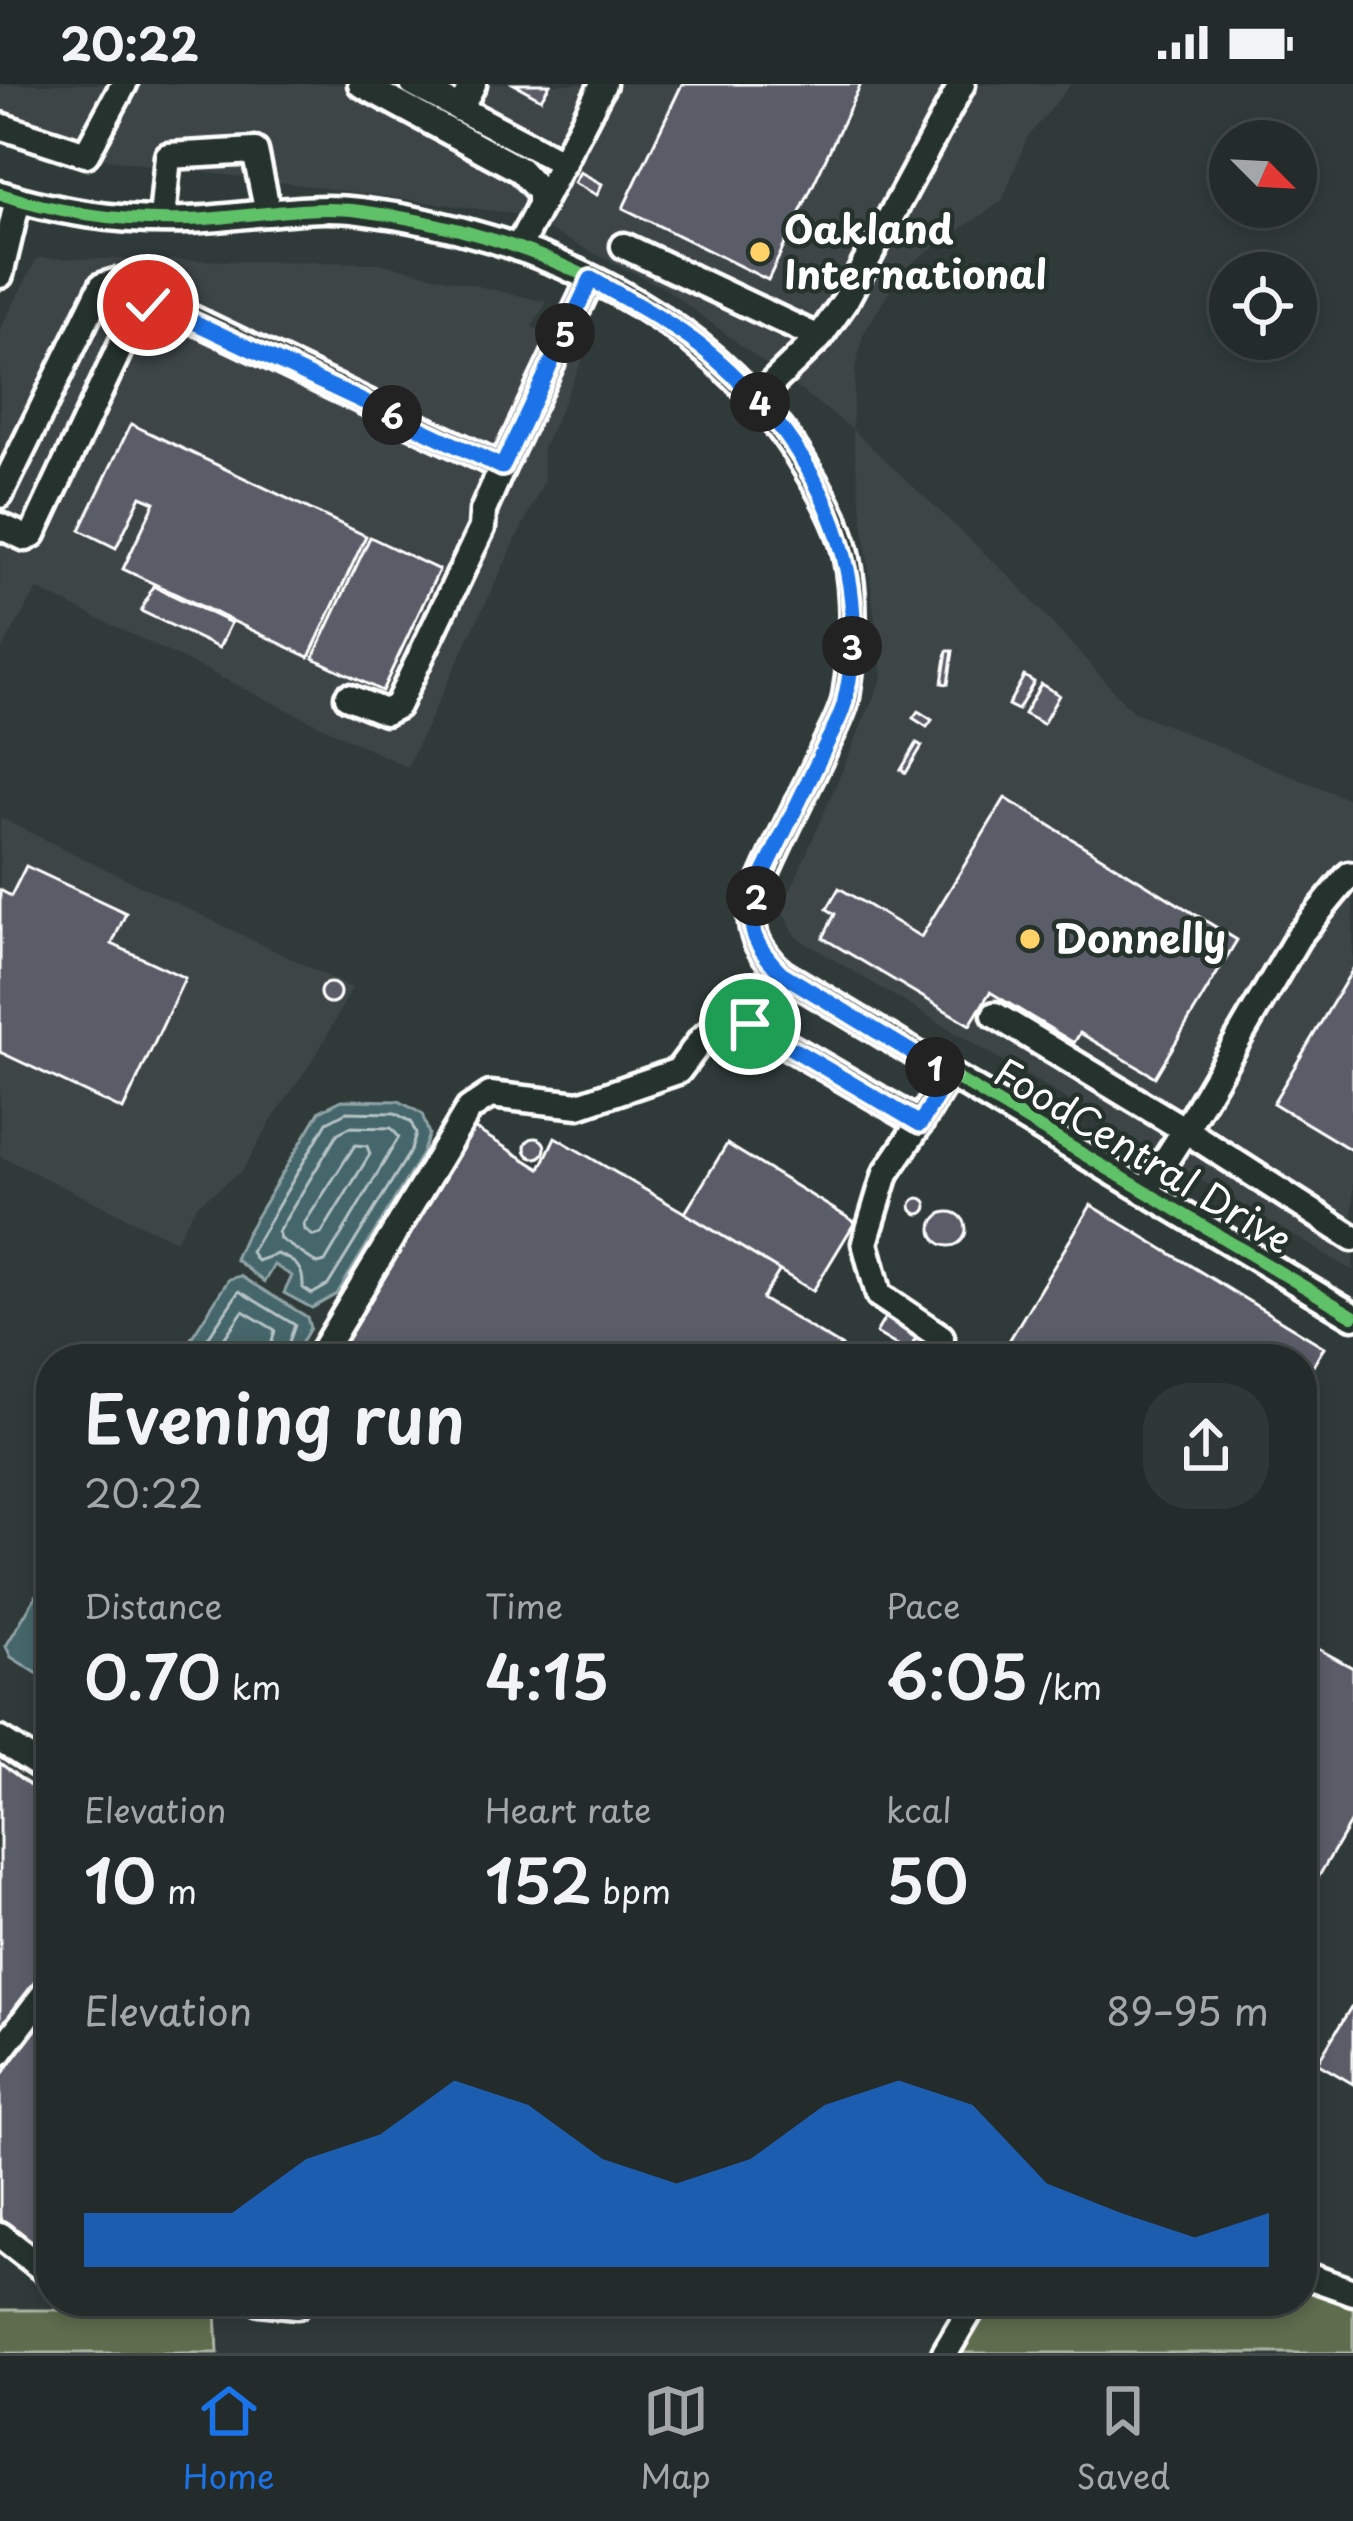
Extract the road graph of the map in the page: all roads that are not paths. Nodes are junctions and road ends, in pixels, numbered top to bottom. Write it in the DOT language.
graph roads {
  1 [pos="124,84"];
  2 [pos="361,84"];
  3 [pos="473,84"];
  4 [pos="603,84"];
  5 [pos="962,84"];
  6 [pos="418,85"];
  7 [pos="460,109"];
  8 [pos="0,126"];
  9 [pos="563,163"];
  10 [pos="9,197"];
  11 [pos="540,206"];
  12 [pos="268,213"];
  13 [pos="162,219"];
  14 [pos="625,246"];
  15 [pos="518,248"];
  16 [pos="0,275"];
  17 [pos="591,279"];
  18 [pos="162,307"];
  19 [pos="819,338"];
  20 [pos="757,398"];
  21 [pos="502,467"];
  22 [pos="0,495"];
  23 [pos="0,526"];
  24 [pos="348,697"];
  25 [pos="1353,876"];
  26 [pos="994,1015"];
  27 [pos="949,1075"];
  28 [pos="920,1124"];
  29 [pos="1185,1130"];
  30 [pos="1145,1192"];
  31 [pos="1353,1238"];
  32 [pos="1353,1316"];
  33 [pos="941,1337"];
  34 [pos="327,1344"];
  35 [pos="0,1740"];
  36 [pos="36,1763"];
  37 [pos="36,2004"];
  38 [pos="0,2052"];
  39 [pos="0,2235"];
  40 [pos="36,2263"];
  41 [pos="1317,2279"];
  42 [pos="1353,2292"];
  43 [pos="967,2316"];
  44 [pos="945,2353"];
  1 -- 8 [label="street"];
  2 -- 11 [label="street"];
  3 -- 7 [label="street"];
  4 -- 9 [label="street"];
  5 -- 19 [label="street"];
  6 -- 7 [label="street"];
  7 -- 9 [label="street"];
  9 -- 11 [label="street"];
  10 -- 13 [label="street, FoodCentral Drive"];
  10 -- 16 [label="street"];
  11 -- 15 [label="street"];
  12 -- 13 [label="street, FoodCentral Drive"];
  12 -- 13 [label="street"];
  12 -- 15 [label="street, FoodCentral Drive"];
  14 -- 19 [label="street"];
  15 -- 17 [label="street, FoodCentral Drive"];
  17 -- 20 [label="street, FoodCentral Drive"];
  17 -- 21 [label="street"];
  18 -- 21 [label="street"];
  18 -- 22 [label="street"];
  18 -- 23 [label="street"];
  19 -- 20 [label="street"];
  20 -- 27 [label="street, FoodCentral Drive"];
  21 -- 24 [label="street"];
  25 -- 29 [label="street"];
  26 -- 29 [label="street"];
  27 -- 28 [label="street"];
  27 -- 30 [label="street, FoodCentral Drive"];
  28 -- 33 [label="street"];
  28 -- 34 [label="street"];
  29 -- 30 [label="street"];
  29 -- 31 [label="street"];
  30 -- 32 [label="street, FoodCentral Drive"];
  35 -- 36 [label="street"];
  37 -- 38 [label="street"];
  39 -- 40 [label="street"];
  41 -- 42 [label="street"];
  43 -- 44 [label="street"];
}
